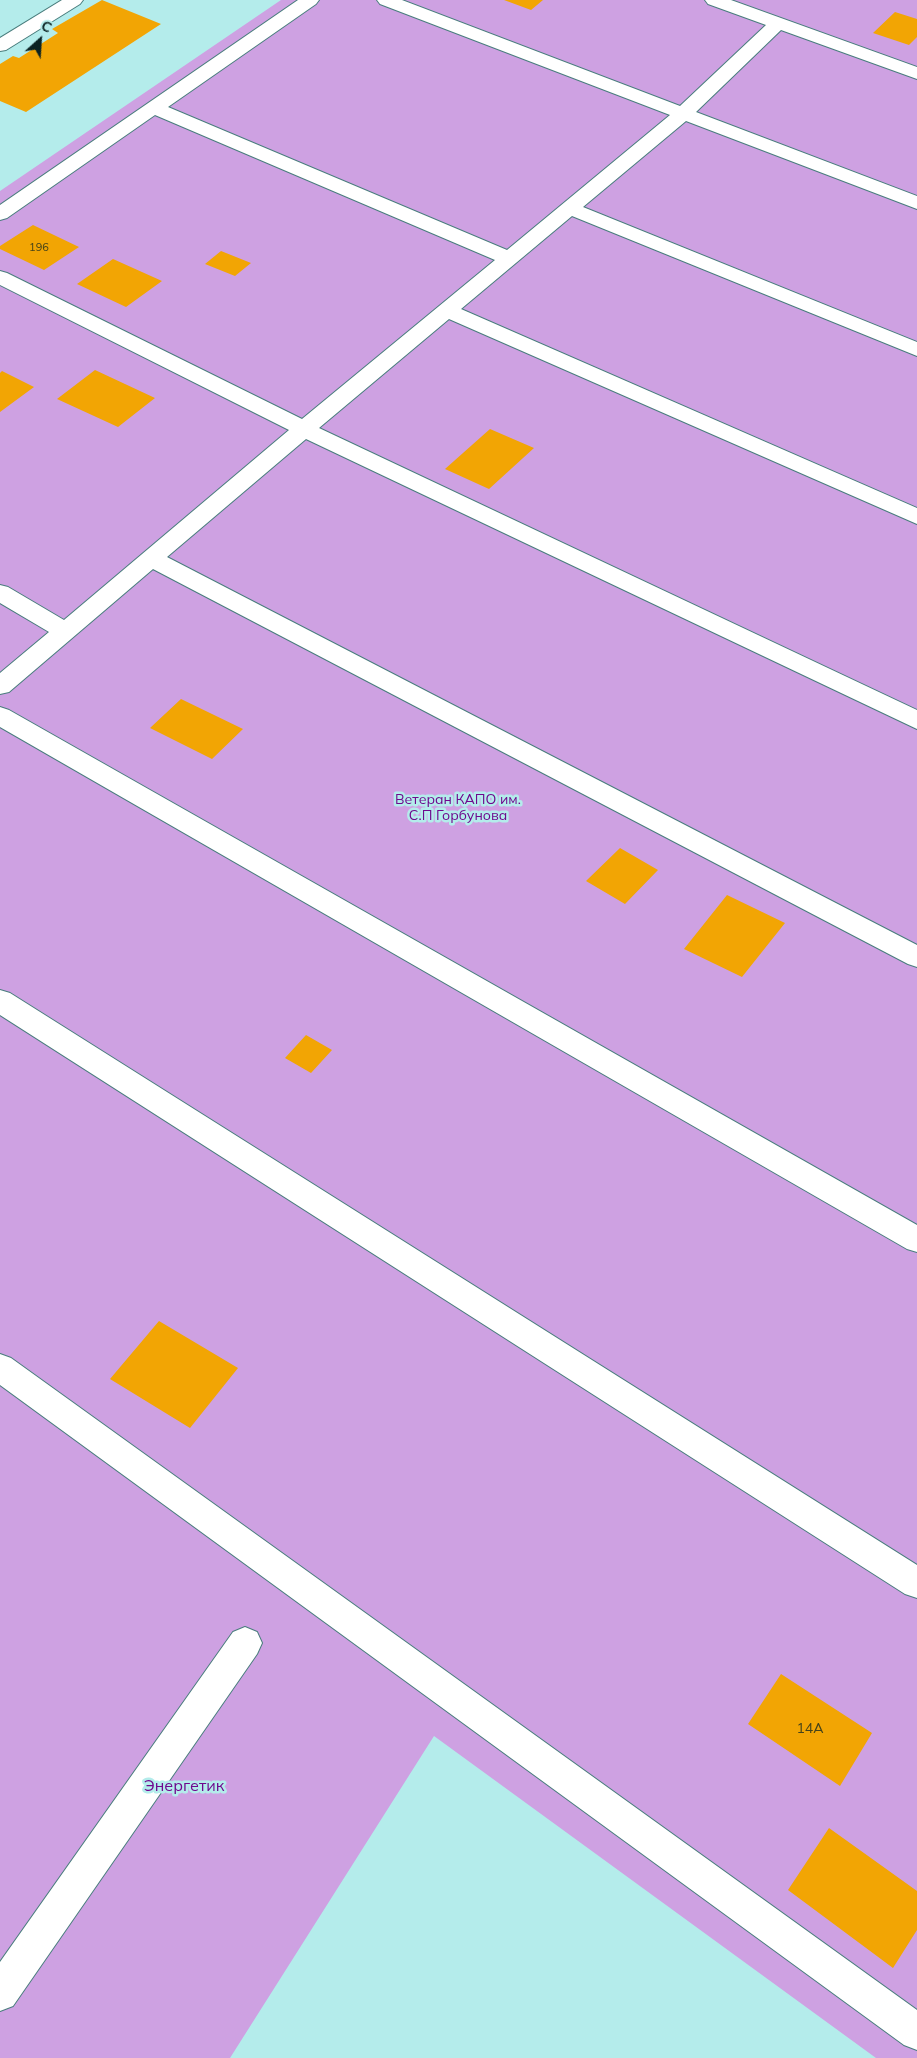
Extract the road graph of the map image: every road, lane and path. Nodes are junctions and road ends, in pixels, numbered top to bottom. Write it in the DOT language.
graph roads {
  1 [pos="74,0"];
  2 [pos="310,0"];
  3 [pos="386,0"];
  4 [pos="714,0"];
  5 [pos="778,23"];
  6 [pos="0,46"];
  7 [pos="917,73"];
  8 [pos="154,108"];
  9 [pos="683,114"];
  10 [pos="917,203"];
  11 [pos="569,208"];
  12 [pos="0,214"];
  13 [pos="509,258"];
  14 [pos="0,278"];
  15 [pos="446,310"];
  16 [pos="917,350"];
  17 [pos="304,429"];
  18 [pos="917,517"];
  19 [pos="151,558"];
  20 [pos="0,593"];
  21 [pos="65,631"];
  22 [pos="0,686"];
  23 [pos="0,716"];
  24 [pos="917,720"];
  25 [pos="917,957"];
  26 [pos="0,1001"];
  27 [pos="917,1240"];
  28 [pos="0,1368"];
  29 [pos="917,1583"];
  30 [pos="245,1643"];
  31 [pos="0,1993"];
  32 [pos="917,2032"];
  1 -- 6 [label="lane"];
  2 -- 8 [label="lane"];
  3 -- 9 [label="lane"];
  4 -- 5 [label="lane"];
  5 -- 7 [label="lane"];
  5 -- 9 [label="lane"];
  8 -- 12 [label="lane"];
  8 -- 13 [label="lane"];
  9 -- 10 [label="lane"];
  9 -- 11 [label="lane"];
  11 -- 13 [label="lane"];
  11 -- 16 [label="lane"];
  13 -- 15 [label="lane"];
  14 -- 17 [label="lane"];
  15 -- 17 [label="lane"];
  15 -- 18 [label="lane"];
  17 -- 19 [label="lane"];
  17 -- 24 [label="lane"];
  19 -- 21 [label="lane"];
  19 -- 25 [label="lane"];
  20 -- 21 [label="lane"];
  21 -- 22 [label="lane"];
  23 -- 27 [label="lane"];
  26 -- 29 [label="lane"];
  28 -- 32 [label="lane"];
  30 -- 31 [label="lane"];
}
